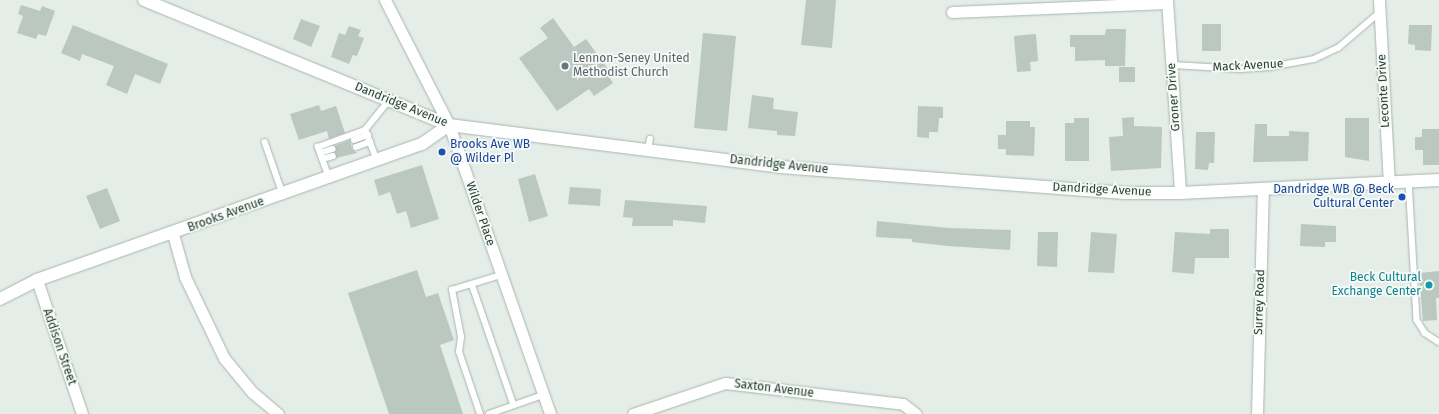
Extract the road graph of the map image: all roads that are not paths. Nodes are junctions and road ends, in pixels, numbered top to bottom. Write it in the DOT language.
graph roads {
  1 [pos="144,0"];
  2 [pos="385,0"];
  3 [pos="1379,0"];
  4 [pos="1167,1"];
  5 [pos="952,12"];
  6 [pos="1380,13"];
  7 [pos="1173,65"];
  8 [pos="389,100"];
  9 [pos="449,125"];
  10 [pos="366,132"];
  11 [pos="354,140"];
  12 [pos="265,142"];
  13 [pos="370,142"];
  14 [pos="356,147"];
  15 [pos="332,149"];
  16 [pos="320,153"];
  17 [pos="333,156"];
  18 [pos="322,160"];
  19 [pos="377,160"];
  20 [pos="329,178"];
  21 [pos="1439,180"];
  22 [pos="1409,181"];
  23 [pos="1389,182"];
  24 [pos="1263,190"];
  25 [pos="1180,193"];
  26 [pos="284,194"];
  27 [pos="173,234"];
  28 [pos="501,275"];
  29 [pos="36,280"];
  30 [pos="472,284"];
  31 [pos="0,299"];
  32 [pos="1439,342"];
  33 [pos="543,395"];
  34 [pos="514,405"];
  35 [pos="82,414"];
  36 [pos="278,414"];
  37 [pos="480,414"];
  38 [pos="489,414"];
  39 [pos="550,414"];
  40 [pos="633,414"];
  41 [pos="916,414"];
  42 [pos="1257,414"];
  1 -- 8 [label="street, Dandridge Avenue"];
  2 -- 9 [label="street, Wilder Place"];
  3 -- 6 [label="street, Leconte Drive"];
  4 -- 5 [label="street"];
  4 -- 7 [label="street, Groner Drive"];
  6 -- 7 [label="lane, Mack Avenue"];
  6 -- 23 [label="street, Leconte Drive"];
  7 -- 25 [label="street, Groner Drive"];
  8 -- 9 [label="street, Dandridge Avenue"];
  8 -- 10 [label="lane"];
  9 -- 19 [label="street, Brooks Avenue"];
  9 -- 25 [label="street, Dandridge Avenue"];
  9 -- 28 [label="street, Wilder Place"];
  10 -- 11 [label="lane"];
  10 -- 13 [label="lane"];
  10 -- 16 [label="lane"];
  12 -- 26 [label="lane"];
  13 -- 14 [label="lane"];
  13 -- 19 [label="lane"];
  15 -- 16 [label="lane"];
  16 -- 18 [label="lane"];
  17 -- 18 [label="lane"];
  18 -- 20 [label="lane"];
  19 -- 20 [label="street, Brooks Avenue"];
  20 -- 26 [label="street, Brooks Avenue"];
  21 -- 22 [label="street, Dandridge Avenue"];
  22 -- 23 [label="street, Dandridge Avenue"];
  22 -- 32 [label="lane"];
  23 -- 24 [label="street, Dandridge Avenue"];
  24 -- 25 [label="street, Dandridge Avenue"];
  24 -- 42 [label="street, Surrey Road"];
  26 -- 27 [label="street, Brooks Avenue"];
  27 -- 29 [label="street, Brooks Avenue"];
  27 -- 36 [label="street"];
  28 -- 30 [label="lane"];
  28 -- 33 [label="street, Wilder Place"];
  29 -- 31 [label="street, Brooks Avenue"];
  29 -- 35 [label="street, Addison Street"];
  30 -- 34 [label="lane"];
  30 -- 37 [label="lane"];
  33 -- 34 [label="lane"];
  33 -- 39 [label="street, Wilder Place"];
  34 -- 38 [label="lane"];
  40 -- 41 [label="street, Saxton Avenue"];
}
